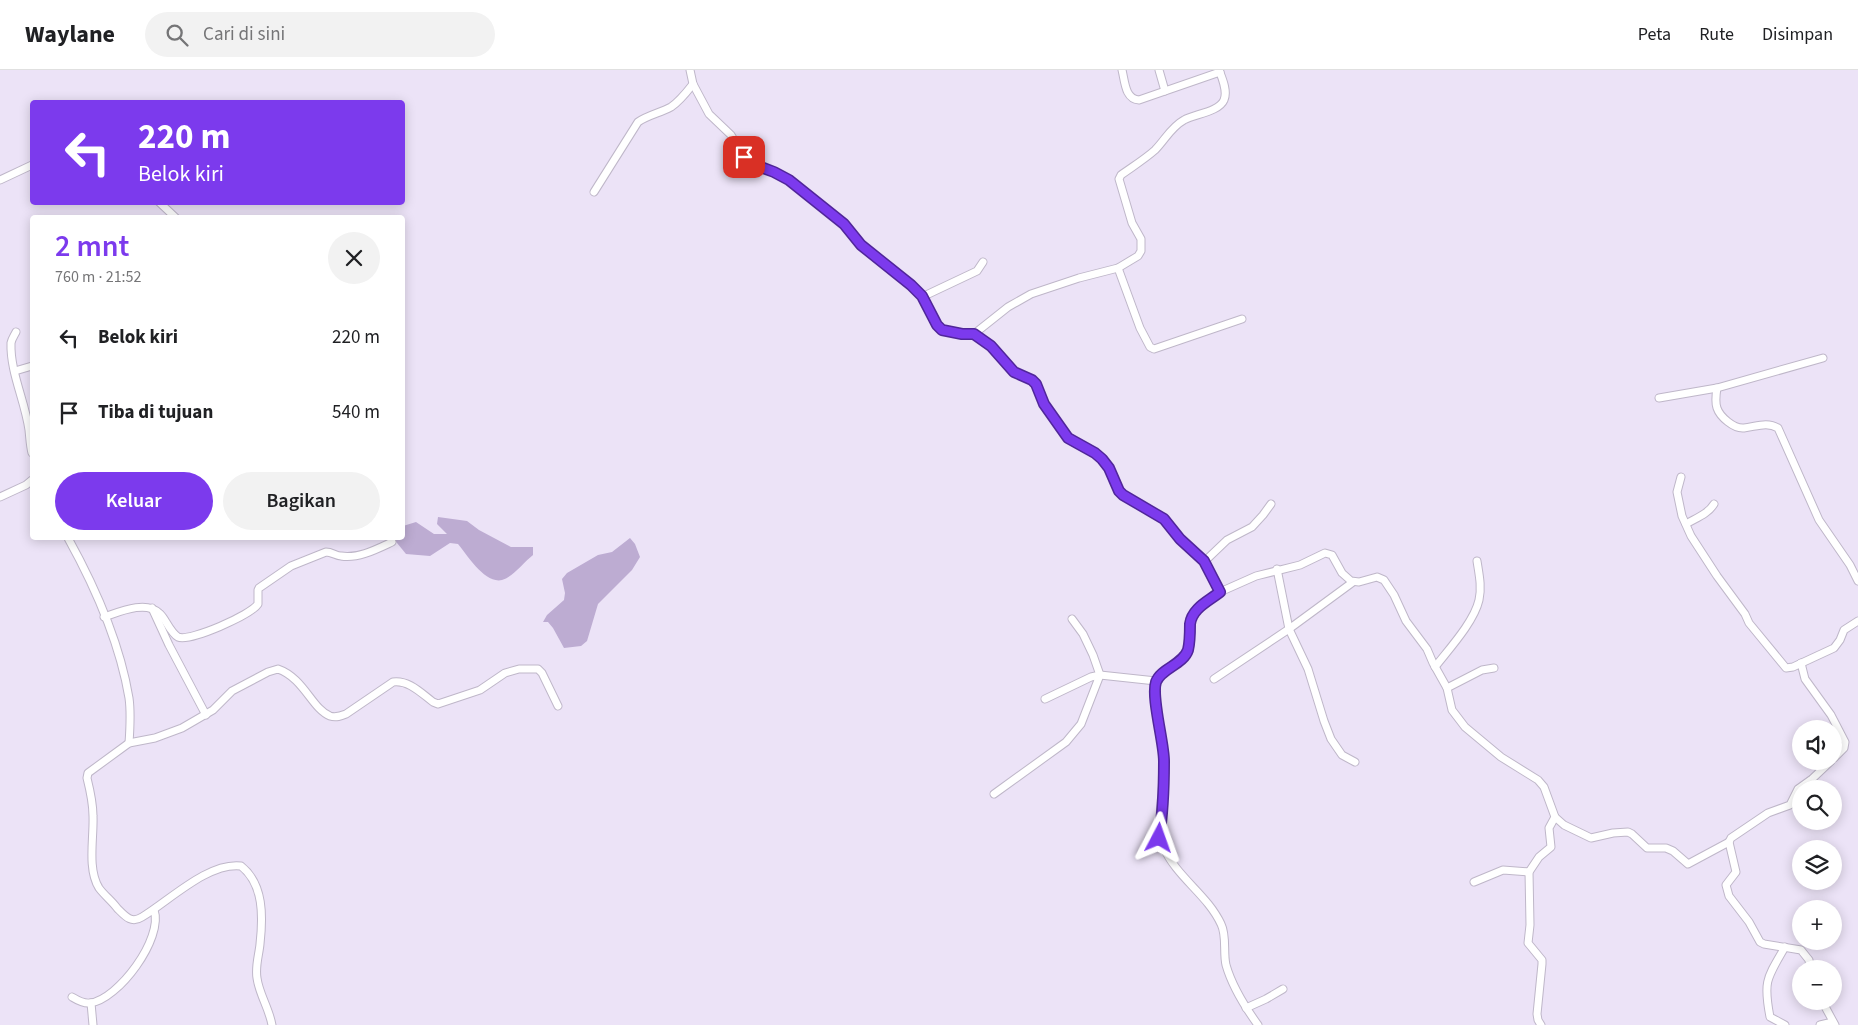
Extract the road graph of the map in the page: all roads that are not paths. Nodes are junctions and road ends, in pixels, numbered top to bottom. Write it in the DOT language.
graph roads {
  1 [pos="690,70"];
  2 [pos="1122,70"];
  3 [pos="1159,70"];
  4 [pos="1220,71"];
  5 [pos="693,84"];
  6 [pos="1165,91"];
  7 [pos="30,166"];
  8 [pos="0,180"];
  9 [pos="594,192"];
  10 [pos="162,205"];
  11 [pos="173,215"];
  12 [pos="983,262"];
  13 [pos="1118,268"];
  14 [pos="922,296"];
  15 [pos="1242,318"];
  16 [pos="16,332"];
  17 [pos="974,334"];
  18 [pos="1823,358"];
  19 [pos="30,367"];
  20 [pos="15,371"];
  21 [pos="1717,388"];
  22 [pos="1659,398"];
  23 [pos="30,443"];
  24 [pos="1681,477"];
  25 [pos="30,482"];
  26 [pos="0,497"];
  27 [pos="1271,504"];
  28 [pos="1714,504"];
  29 [pos="1686,524"];
  30 [pos="69,540"];
  31 [pos="392,542"];
  32 [pos="1204,561"];
  33 [pos="1477,561"];
  34 [pos="1277,569"];
  35 [pos="1858,581"];
  36 [pos="1353,582"];
  37 [pos="1220,592"];
  38 [pos="152,608"];
  39 [pos="104,616"];
  40 [pos="1072,619"];
  41 [pos="1858,621"];
  42 [pos="1289,629"];
  43 [pos="1801,663"];
  44 [pos="1435,667"];
  45 [pos="1494,668"];
  46 [pos="1100,675"];
  47 [pos="1214,679"];
  48 [pos="1156,681"];
  49 [pos="1447,688"];
  50 [pos="1045,699"];
  51 [pos="558,706"];
  52 [pos="206,715"];
  53 [pos="1834,720"];
  54 [pos="1842,736"];
  55 [pos="129,743"];
  56 [pos="1842,750"];
  57 [pos="1356,762"];
  58 [pos="1821,770"];
  59 [pos="994,794"];
  60 [pos="1555,817"];
  61 [pos="1729,842"];
  62 [pos="1529,872"];
  63 [pos="1474,882"];
  64 [pos="154,910"];
  65 [pos="1784,947"];
  66 [pos="1809,960"];
  67 [pos="1283,989"];
  68 [pos="72,997"];
  69 [pos="92,1003"];
  70 [pos="1246,1008"];
  71 [pos="1827,1010"];
  72 [pos="1834,1023"];
  73 [pos="93,1025"];
  74 [pos="272,1025"];
  75 [pos="1258,1025"];
  76 [pos="1541,1025"];
  77 [pos="1785,1025"];
  78 [pos="1820,1025"];
  1 -- 5 [label="street"];
  2 -- 6 [label="street"];
  3 -- 6 [label="street"];
  4 -- 6 [label="street"];
  4 -- 13 [label="street"];
  5 -- 9 [label="street"];
  5 -- 14 [label="street"];
  7 -- 8 [label="street"];
  10 -- 11 [label="street"];
  12 -- 14 [label="street"];
  13 -- 15 [label="street"];
  13 -- 17 [label="street"];
  14 -- 17 [label="street"];
  16 -- 20 [label="street"];
  17 -- 32 [label="street"];
  18 -- 21 [label="street"];
  19 -- 20 [label="street"];
  20 -- 23 [label="street"];
  21 -- 22 [label="street"];
  21 -- 35 [label="street"];
  24 -- 29 [label="street"];
  25 -- 26 [label="street"];
  27 -- 32 [label="street"];
  28 -- 29 [label="street"];
  29 -- 43 [label="street"];
  30 -- 39 [label="street"];
  31 -- 38 [label="street"];
  32 -- 37 [label="street"];
  33 -- 44 [label="street"];
  34 -- 36 [label="street"];
  34 -- 37 [label="street"];
  34 -- 42 [label="street"];
  36 -- 42 [label="street"];
  36 -- 44 [label="street"];
  37 -- 48 [label="street"];
  38 -- 39 [label="street"];
  38 -- 52 [label="street"];
  39 -- 55 [label="street"];
  40 -- 46 [label="street"];
  41 -- 43 [label="street"];
  42 -- 47 [label="street"];
  42 -- 57 [label="street"];
  43 -- 53 [label="street"];
  44 -- 49 [label="street"];
  45 -- 49 [label="street"];
  46 -- 48 [label="street"];
  46 -- 50 [label="street"];
  46 -- 59 [label="street"];
  48 -- 70 [label="street"];
  49 -- 60 [label="street"];
  51 -- 52 [label="street"];
  52 -- 55 [label="street"];
  54 -- 56 [label="street"];
  55 -- 64 [label="street"];
  58 -- 61 [label="street"];
  60 -- 61 [label="street"];
  60 -- 62 [label="street"];
  61 -- 65 [label="street"];
  62 -- 63 [label="street"];
  62 -- 76 [label="street"];
  64 -- 69 [label="street"];
  64 -- 74 [label="street"];
  65 -- 66 [label="street"];
  65 -- 77 [label="street"];
  67 -- 70 [label="street"];
  68 -- 69 [label="street"];
  69 -- 73 [label="street"];
  70 -- 75 [label="street"];
  71 -- 72 [label="street"];
  72 -- 78 [label="street"];
}
